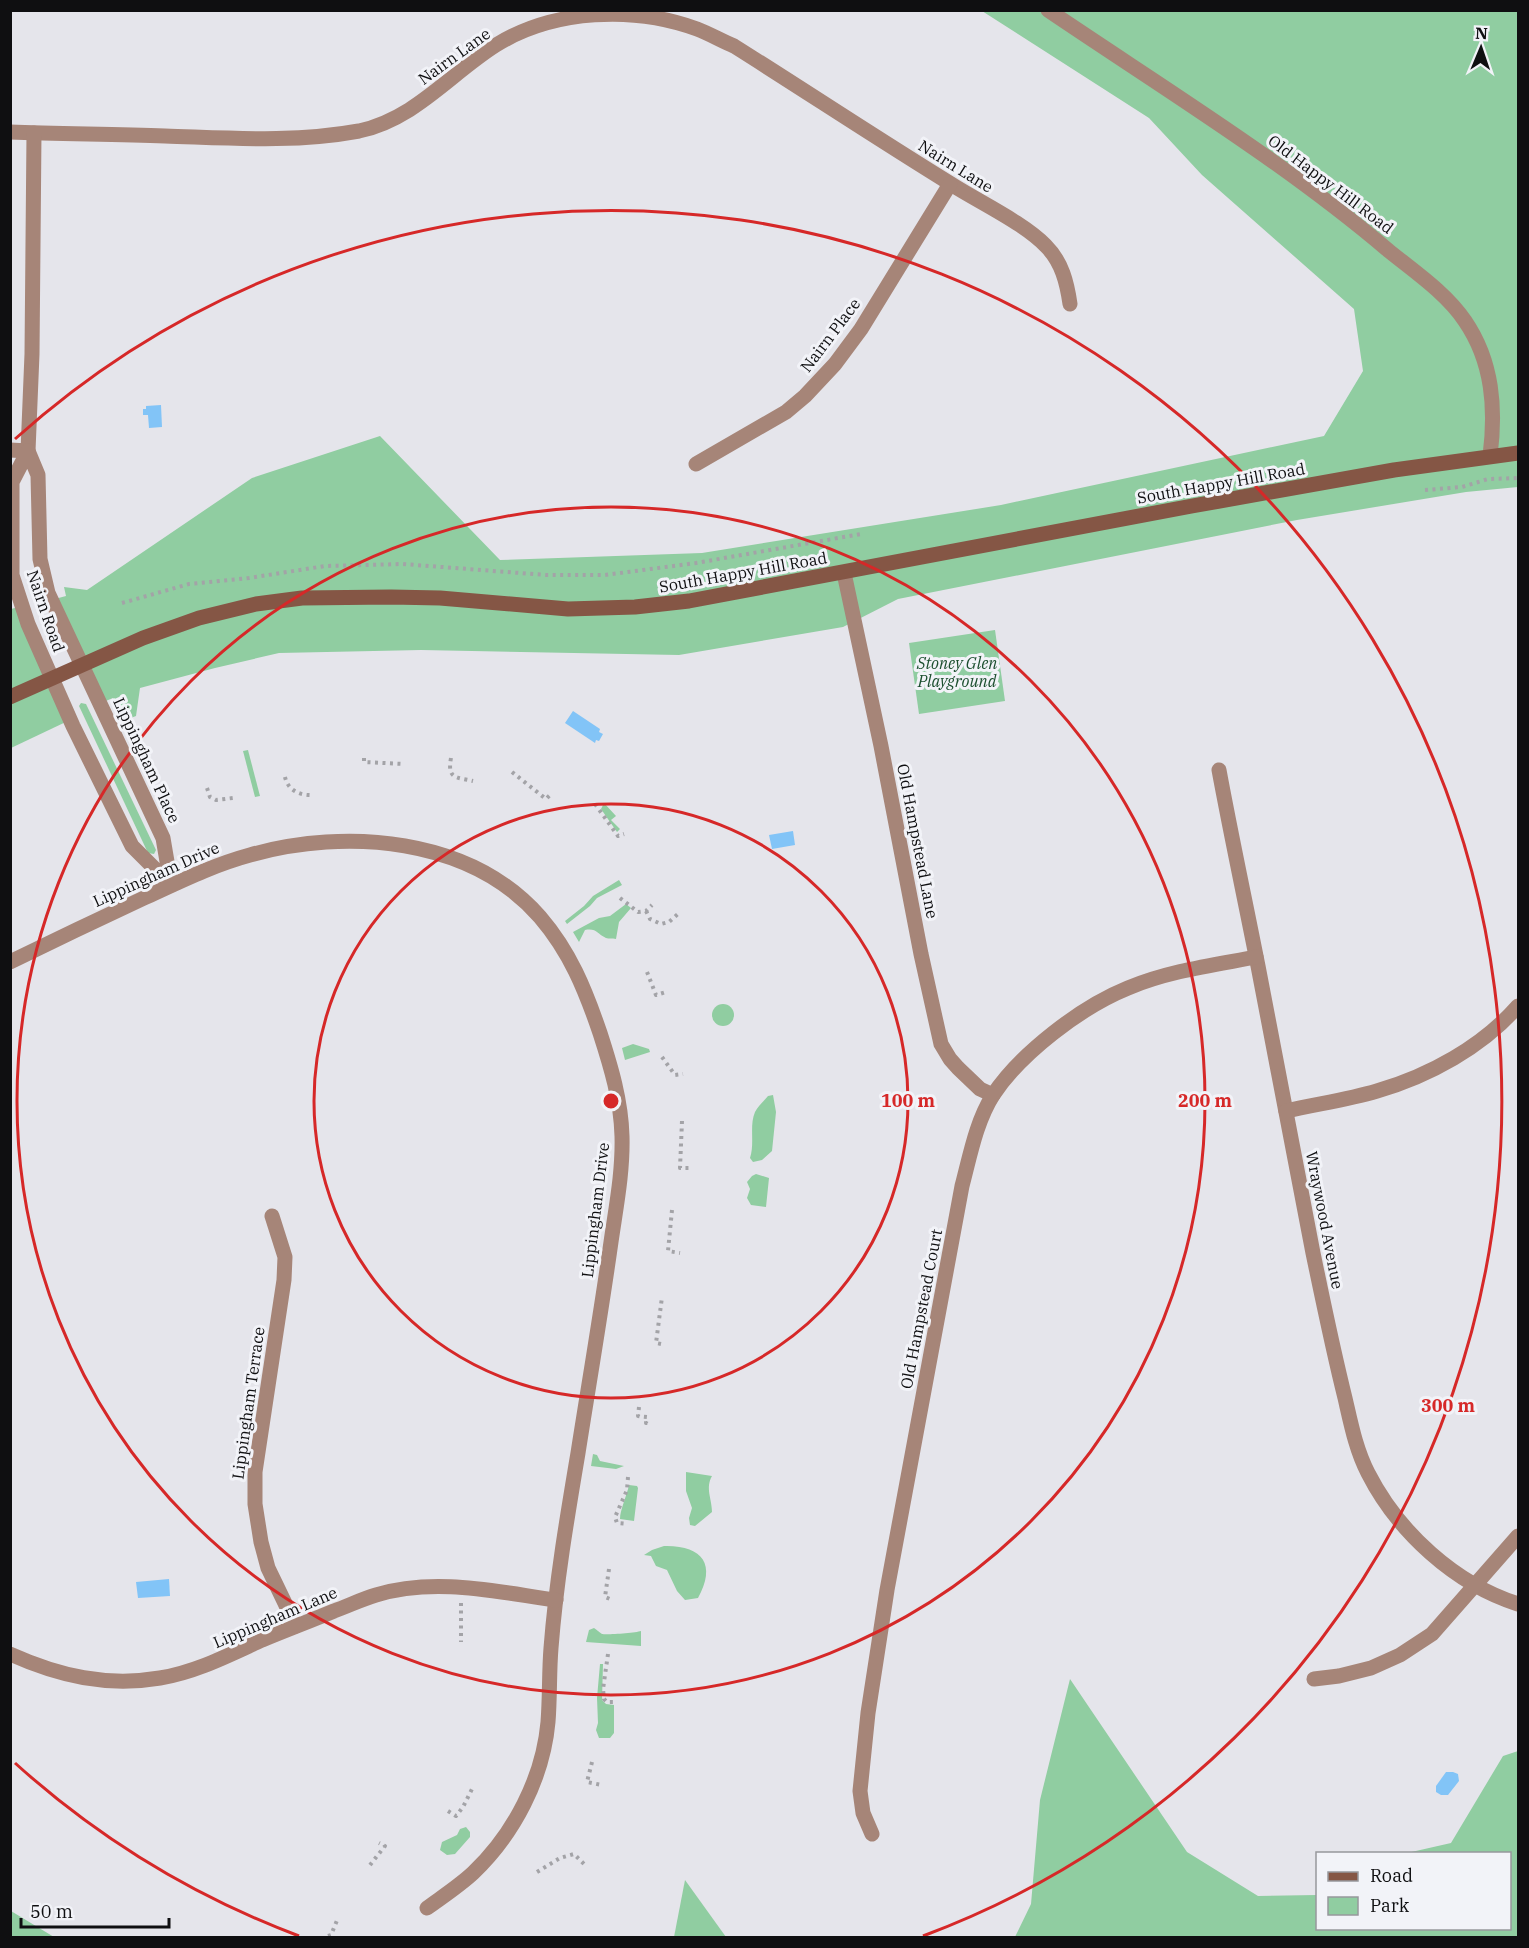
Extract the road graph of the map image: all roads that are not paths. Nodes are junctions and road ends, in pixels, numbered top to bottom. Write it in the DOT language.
graph roads {
  1 [pos="1048,10"];
  2 [pos="10,132"];
  3 [pos="34,133"];
  4 [pos="950,184"];
  5 [pos="1071,304"];
  6 [pos="10,450"];
  7 [pos="28,451"];
  8 [pos="1518,453"];
  9 [pos="1490,456"];
  10 [pos="696,464"];
  11 [pos="844,573"];
  12 [pos="81,664"];
  13 [pos="52,677"];
  14 [pos="10,697"];
  15 [pos="1219,770"];
  16 [pos="171,885"];
  17 [pos="1256,957"];
  18 [pos="10,962"];
  19 [pos="1518,1006"];
  20 [pos="993,1095"];
  21 [pos="1286,1111"];
  22 [pos="272,1216"];
  23 [pos="1518,1536"];
  24 [pos="1476,1585"];
  25 [pos="556,1600"];
  26 [pos="1518,1604"];
  27 [pos="296,1626"];
  28 [pos="10,1654"];
  29 [pos="1314,1679"];
  30 [pos="872,1834"];
  31 [pos="427,1908"];
  1 -- 9 [label="street, Old Happy Hill Road"];
  2 -- 3 [label="street, Nairn Lane"];
  3 -- 4 [label="street, Nairn Lane"];
  3 -- 7 [label="street, Nairn Road"];
  4 -- 5 [label="street, Nairn Lane"];
  4 -- 10 [label="street, Nairn Place"];
  6 -- 7 [label="street"];
  7 -- 12 [label="street, Nairn Road"];
  7 -- 13 [label="street, Nairn Road"];
  8 -- 9 [label="street, South Happy Hill Road"];
  9 -- 11 [label="street, South Happy Hill Road"];
  11 -- 12 [label="street, South Happy Hill Road"];
  11 -- 20 [label="street, Old Hampstead Lane"];
  12 -- 13 [label="street, South Happy Hill Road"];
  12 -- 16 [label="street, Lippingham Place"];
  13 -- 14 [label="street, South Happy Hill Road"];
  13 -- 16 [label="street"];
  15 -- 17 [label="street, Wraywood Avenue"];
  16 -- 18 [label="street, Lippingham Drive"];
  16 -- 25 [label="street, Lippingham Drive"];
  17 -- 20 [label="street, Old Hampstead Court"];
  17 -- 21 [label="street, Wraywood Avenue"];
  19 -- 21 [label="street"];
  20 -- 30 [label="street, Old Hampstead Court"];
  21 -- 24 [label="street, Wraywood Avenue"];
  22 -- 27 [label="street, Lippingham Terrace"];
  23 -- 24 [label="street"];
  24 -- 26 [label="street, Wraywood Avenue"];
  24 -- 29 [label="street"];
  25 -- 27 [label="street, Lippingham Lane"];
  25 -- 31 [label="street, Lippingham Drive"];
  27 -- 28 [label="street, Lippingham Lane"];
}
